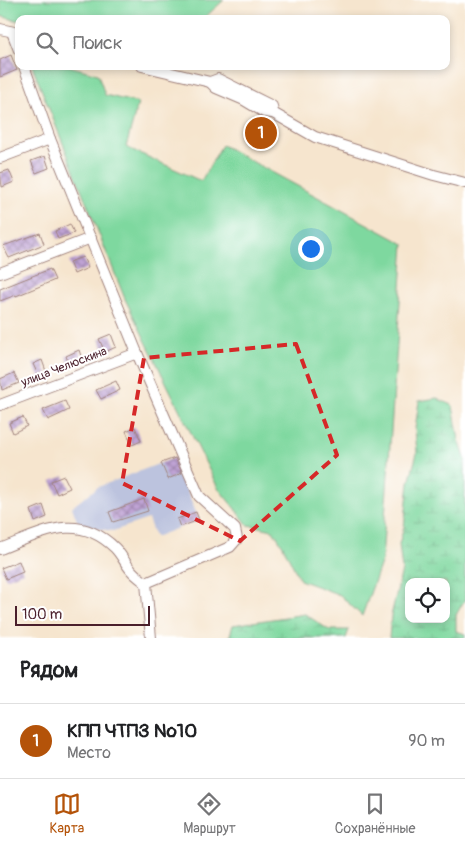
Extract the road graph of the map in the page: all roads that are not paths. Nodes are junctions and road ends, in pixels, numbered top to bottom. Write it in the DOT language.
graph roads {
  1 [pos="0,29"];
  2 [pos="15,32"];
  3 [pos="25,70"];
  4 [pos="159,70"];
  5 [pos="50,139"];
  6 [pos="0,158"];
  7 [pos="465,183"];
  8 [pos="91,238"];
  9 [pos="0,273"];
  10 [pos="137,353"];
  11 [pos="0,405"];
  12 [pos="0,549"];
  13 [pos="146,583"];
  14 [pos="151,638"];
  1 -- 2 [label="street"];
  3 -- 5 [label="street"];
  4 -- 7 [label="street"];
  5 -- 6 [label="street"];
  5 -- 8 [label="street"];
  8 -- 9 [label="street"];
  8 -- 10 [label="street"];
  10 -- 11 [label="street, улица Челюскина"];
  10 -- 13 [label="street"];
  12 -- 13 [label="street"];
  13 -- 14 [label="street"];
}
